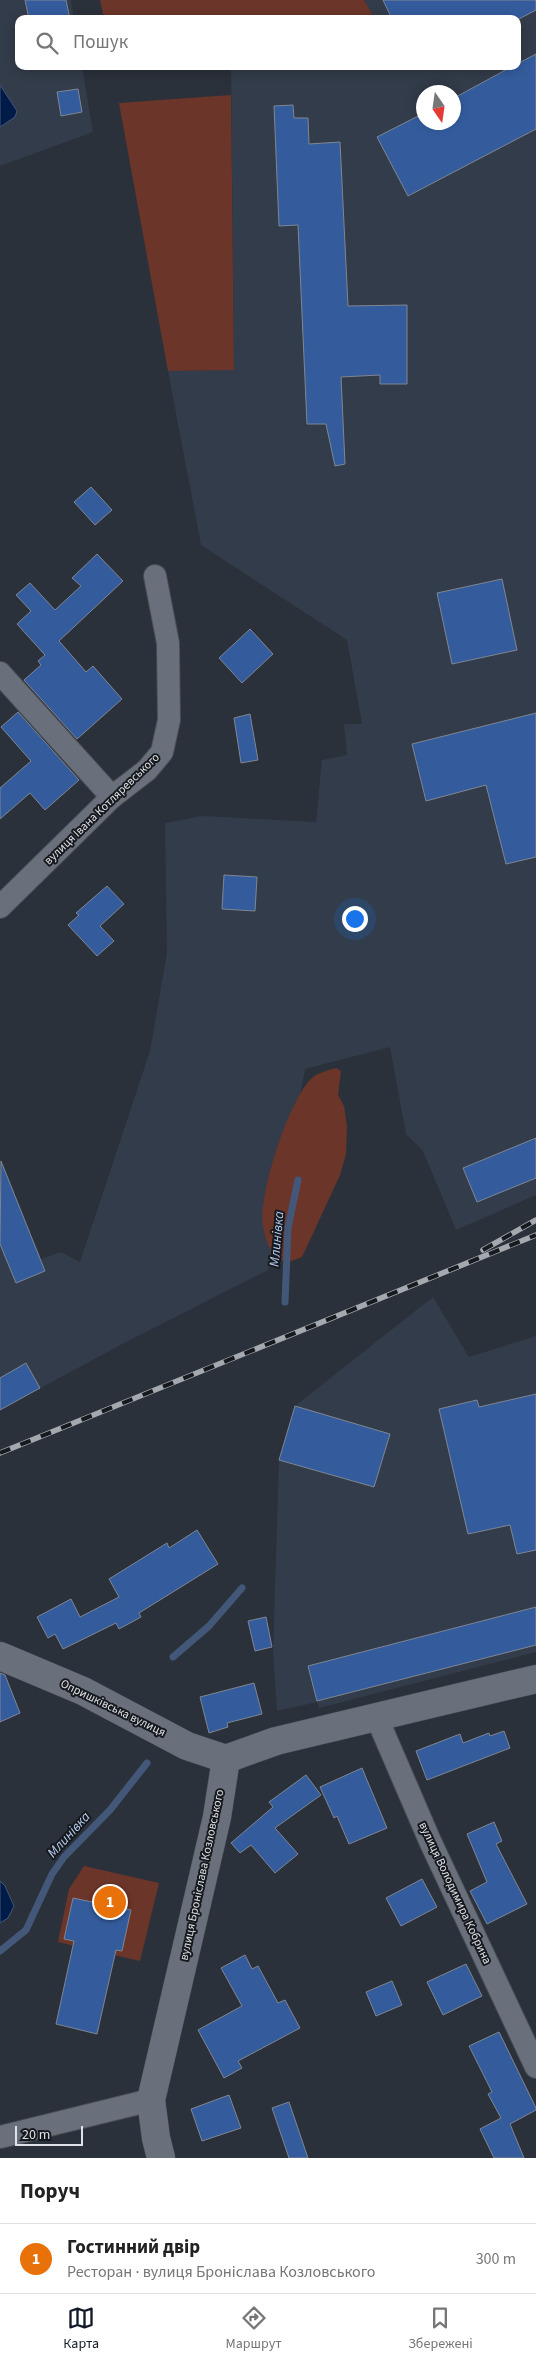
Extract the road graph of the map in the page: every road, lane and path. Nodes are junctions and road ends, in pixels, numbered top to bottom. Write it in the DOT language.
graph roads {
  1 [pos="155,576"];
  2 [pos="0,673"];
  3 [pos="112,797"];
  4 [pos="0,907"];
  5 [pos="0,1656"];
  6 [pos="536,1679"];
  7 [pos="377,1718"];
  8 [pos="226,1759"];
  9 [pos="536,2067"];
  10 [pos="151,2100"];
  11 [pos="0,2137"];
  12 [pos="161,2158"];
  1 -- 3 [label="street, вулиця Івана Котляревського"];
  2 -- 3 [label="street"];
  3 -- 4 [label="street, вулиця Івана Котляревського"];
  5 -- 8 [label="street, Опришківська вулиця"];
  6 -- 7 [label="street"];
  7 -- 8 [label="street"];
  7 -- 9 [label="street, вулиця Володимира Кобрина"];
  8 -- 10 [label="street, вулиця Броніслава Козловського"];
  10 -- 11 [label="street"];
  10 -- 12 [label="street, вулиця Броніслава Козловського"];
}
